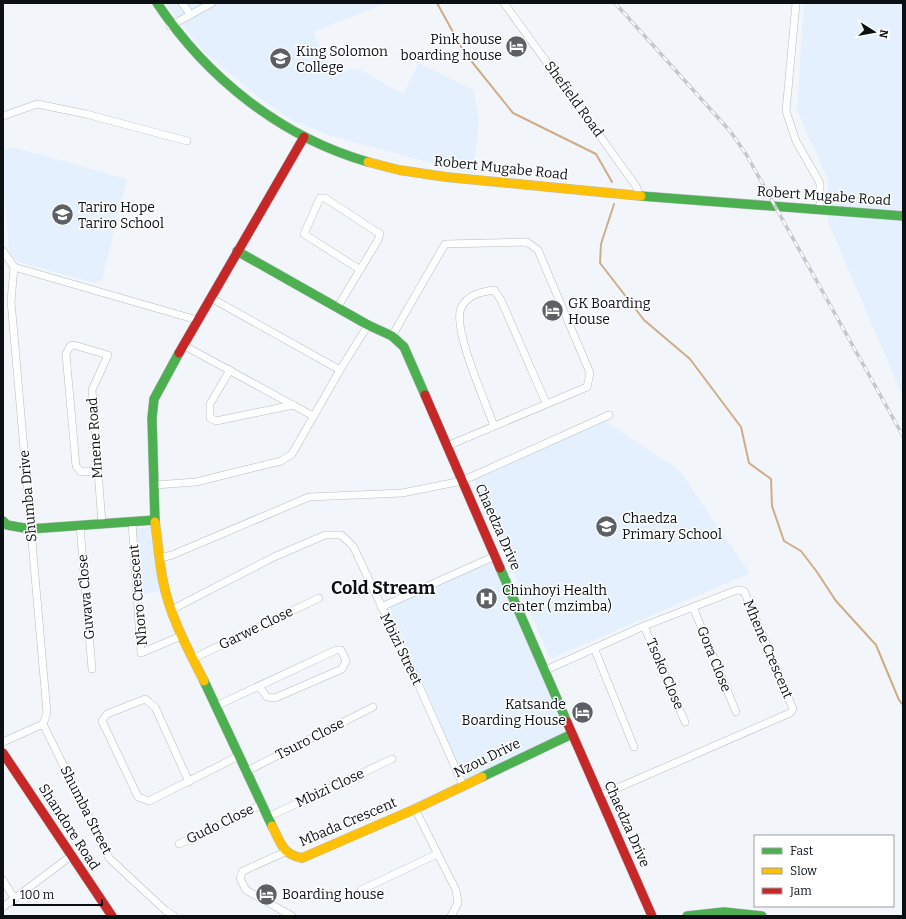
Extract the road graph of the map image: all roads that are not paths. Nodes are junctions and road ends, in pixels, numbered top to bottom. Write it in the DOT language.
graph roads {
  1 [pos="157,3"];
  2 [pos="182,3"];
  3 [pos="212,3"];
  4 [pos="504,3"];
  5 [pos="796,3"];
  6 [pos="190,14"];
  7 [pos="170,26"];
  8 [pos="3,116"];
  9 [pos="304,137"];
  10 [pos="187,141"];
  11 [pos="640,196"];
  12 [pos="820,210"];
  13 [pos="903,216"];
  14 [pos="3,251"];
  15 [pos="237,251"];
  16 [pos="14,267"];
  17 [pos="360,269"];
  18 [pos="211,298"];
  19 [pos="338,308"];
  20 [pos="197,320"];
  21 [pos="368,325"];
  22 [pos="392,336"];
  23 [pos="183,345"];
  24 [pos="230,370"];
  25 [pos="340,370"];
  26 [pos="546,402"];
  27 [pos="293,405"];
  28 [pos="609,415"];
  29 [pos="313,416"];
  30 [pos="494,426"];
  31 [pos="447,446"];
  32 [pos="97,472"];
  33 [pos="462,481"];
  34 [pos="156,485"];
  35 [pos="155,520"];
  36 [pos="3,522"];
  37 [pos="132,522"];
  38 [pos="102,524"];
  39 [pos="80,526"];
  40 [pos="30,529"];
  41 [pos="495,556"];
  42 [pos="160,558"];
  43 [pos="319,598"];
  44 [pos="381,607"];
  45 [pos="693,607"];
  46 [pos="171,610"];
  47 [pos="644,626"];
  48 [pos="181,636"];
  49 [pos="594,648"];
  50 [pos="192,659"];
  51 [pos="92,669"];
  52 [pos="546,670"];
  53 [pos="259,686"];
  54 [pos="216,706"];
  55 [pos="373,707"];
  56 [pos="736,712"];
  57 [pos="685,722"];
  58 [pos="43,724"];
  59 [pos="572,734"];
  60 [pos="3,742"];
  61 [pos="634,747"];
  62 [pos="3,754"];
  63 [pos="239,756"];
  64 [pos="392,759"];
  65 [pos="247,771"];
  66 [pos="189,782"];
  67 [pos="463,785"];
  68 [pos="600,796"];
  69 [pos="261,805"];
  70 [pos="415,809"];
  71 [pos="268,817"];
  72 [pos="179,844"];
  73 [pos="288,854"];
  74 [pos="437,854"];
  75 [pos="71,856"];
  76 [pos="3,880"];
  77 [pos="362,890"];
  78 [pos="14,898"];
  79 [pos="3,907"];
  80 [pos="112,916"];
  81 [pos="174,916"];
  82 [pos="292,916"];
  83 [pos="451,916"];
  84 [pos="652,916"];
  85 [pos="687,916"];
  86 [pos="762,916"];
  1 -- 7 [label="street, Robert Mugabe Road"];
  2 -- 6 [label="street"];
  3 -- 6 [label="street"];
  4 -- 11 [label="street, Shefield Road"];
  5 -- 12 [label="street"];
  6 -- 7 [label="street"];
  7 -- 9 [label="street, Robert Mugabe Road"];
  8 -- 10 [label="street"];
  9 -- 11 [label="street, Robert Mugabe Road"];
  9 -- 15 [label="street"];
  11 -- 12 [label="street, Robert Mugabe Road"];
  12 -- 13 [label="street, Robert Mugabe Road"];
  14 -- 16 [label="street"];
  15 -- 18 [label="street"];
  15 -- 19 [label="street, Chaedza Drive"];
  16 -- 20 [label="street"];
  16 -- 40 [label="street, Shumba Drive"];
  17 -- 17 [label="street"];
  17 -- 19 [label="street"];
  18 -- 20 [label="street"];
  18 -- 25 [label="street"];
  19 -- 21 [label="street, Chaedza Drive"];
  20 -- 23 [label="street"];
  21 -- 22 [label="street, Chaedza Drive"];
  21 -- 25 [label="street"];
  22 -- 26 [label="street"];
  22 -- 31 [label="street, Chaedza Drive"];
  23 -- 24 [label="street"];
  23 -- 34 [label="street"];
  24 -- 27 [label="street"];
  24 -- 27 [label="street"];
  25 -- 29 [label="street"];
  26 -- 30 [label="street"];
  26 -- 30 [label="street"];
  27 -- 29 [label="street"];
  28 -- 33 [label="street"];
  29 -- 34 [label="street"];
  30 -- 31 [label="street"];
  31 -- 33 [label="street, Chaedza Drive"];
  32 -- 32 [label="street, Mnene Road"];
  32 -- 38 [label="street, Mnene Road"];
  33 -- 41 [label="street, Chaedza Drive"];
  33 -- 42 [label="street"];
  34 -- 35 [label="street"];
  35 -- 37 [label="street"];
  35 -- 42 [label="street"];
  36 -- 40 [label="street"];
  37 -- 38 [label="street"];
  37 -- 48 [label="street, Nhoro Crescent"];
  38 -- 39 [label="street"];
  39 -- 40 [label="street"];
  39 -- 51 [label="street, Guvava Close"];
  40 -- 58 [label="street, Shumba Drive"];
  41 -- 44 [label="street"];
  41 -- 52 [label="street, Chaedza Drive"];
  42 -- 46 [label="street"];
  43 -- 50 [label="street, Garwe Close"];
  44 -- 46 [label="street, Mbizi Street"];
  44 -- 67 [label="street, Mbizi Street"];
  45 -- 47 [label="street, Mhene Crescent"];
  45 -- 56 [label="street, Gora Close"];
  45 -- 68 [label="street, Mhene Crescent"];
  46 -- 48 [label="street"];
  47 -- 49 [label="street, Mhene Crescent"];
  47 -- 57 [label="street, Tsoko Close"];
  48 -- 50 [label="street"];
  49 -- 52 [label="street, Mhene Crescent"];
  49 -- 61 [label="street"];
  50 -- 54 [label="street"];
  52 -- 59 [label="street, Chaedza Drive"];
  53 -- 53 [label="street"];
  53 -- 54 [label="street"];
  54 -- 63 [label="street"];
  55 -- 65 [label="street, Tsuro Close"];
  58 -- 60 [label="street"];
  58 -- 81 [label="street, Shumba Street"];
  59 -- 67 [label="street, Nzou Drive"];
  59 -- 68 [label="street, Chaedza Drive"];
  62 -- 75 [label="street, Shandore Road"];
  63 -- 65 [label="street"];
  63 -- 66 [label="street"];
  64 -- 71 [label="street, Mbizi Close"];
  65 -- 69 [label="street"];
  66 -- 66 [label="street"];
  67 -- 70 [label="street, Nzou Drive"];
  68 -- 84 [label="street, Chaedza Drive"];
  69 -- 71 [label="street"];
  69 -- 72 [label="street, Gudo Close"];
  70 -- 73 [label="street, Mbada Crescent"];
  70 -- 74 [label="street"];
  71 -- 73 [label="street"];
  73 -- 82 [label="street"];
  74 -- 77 [label="street"];
  74 -- 83 [label="street"];
  75 -- 78 [label="street"];
  75 -- 80 [label="street, Shandore Road"];
  76 -- 78 [label="street"];
  78 -- 79 [label="street"];
  85 -- 86 [label="street"];
}
